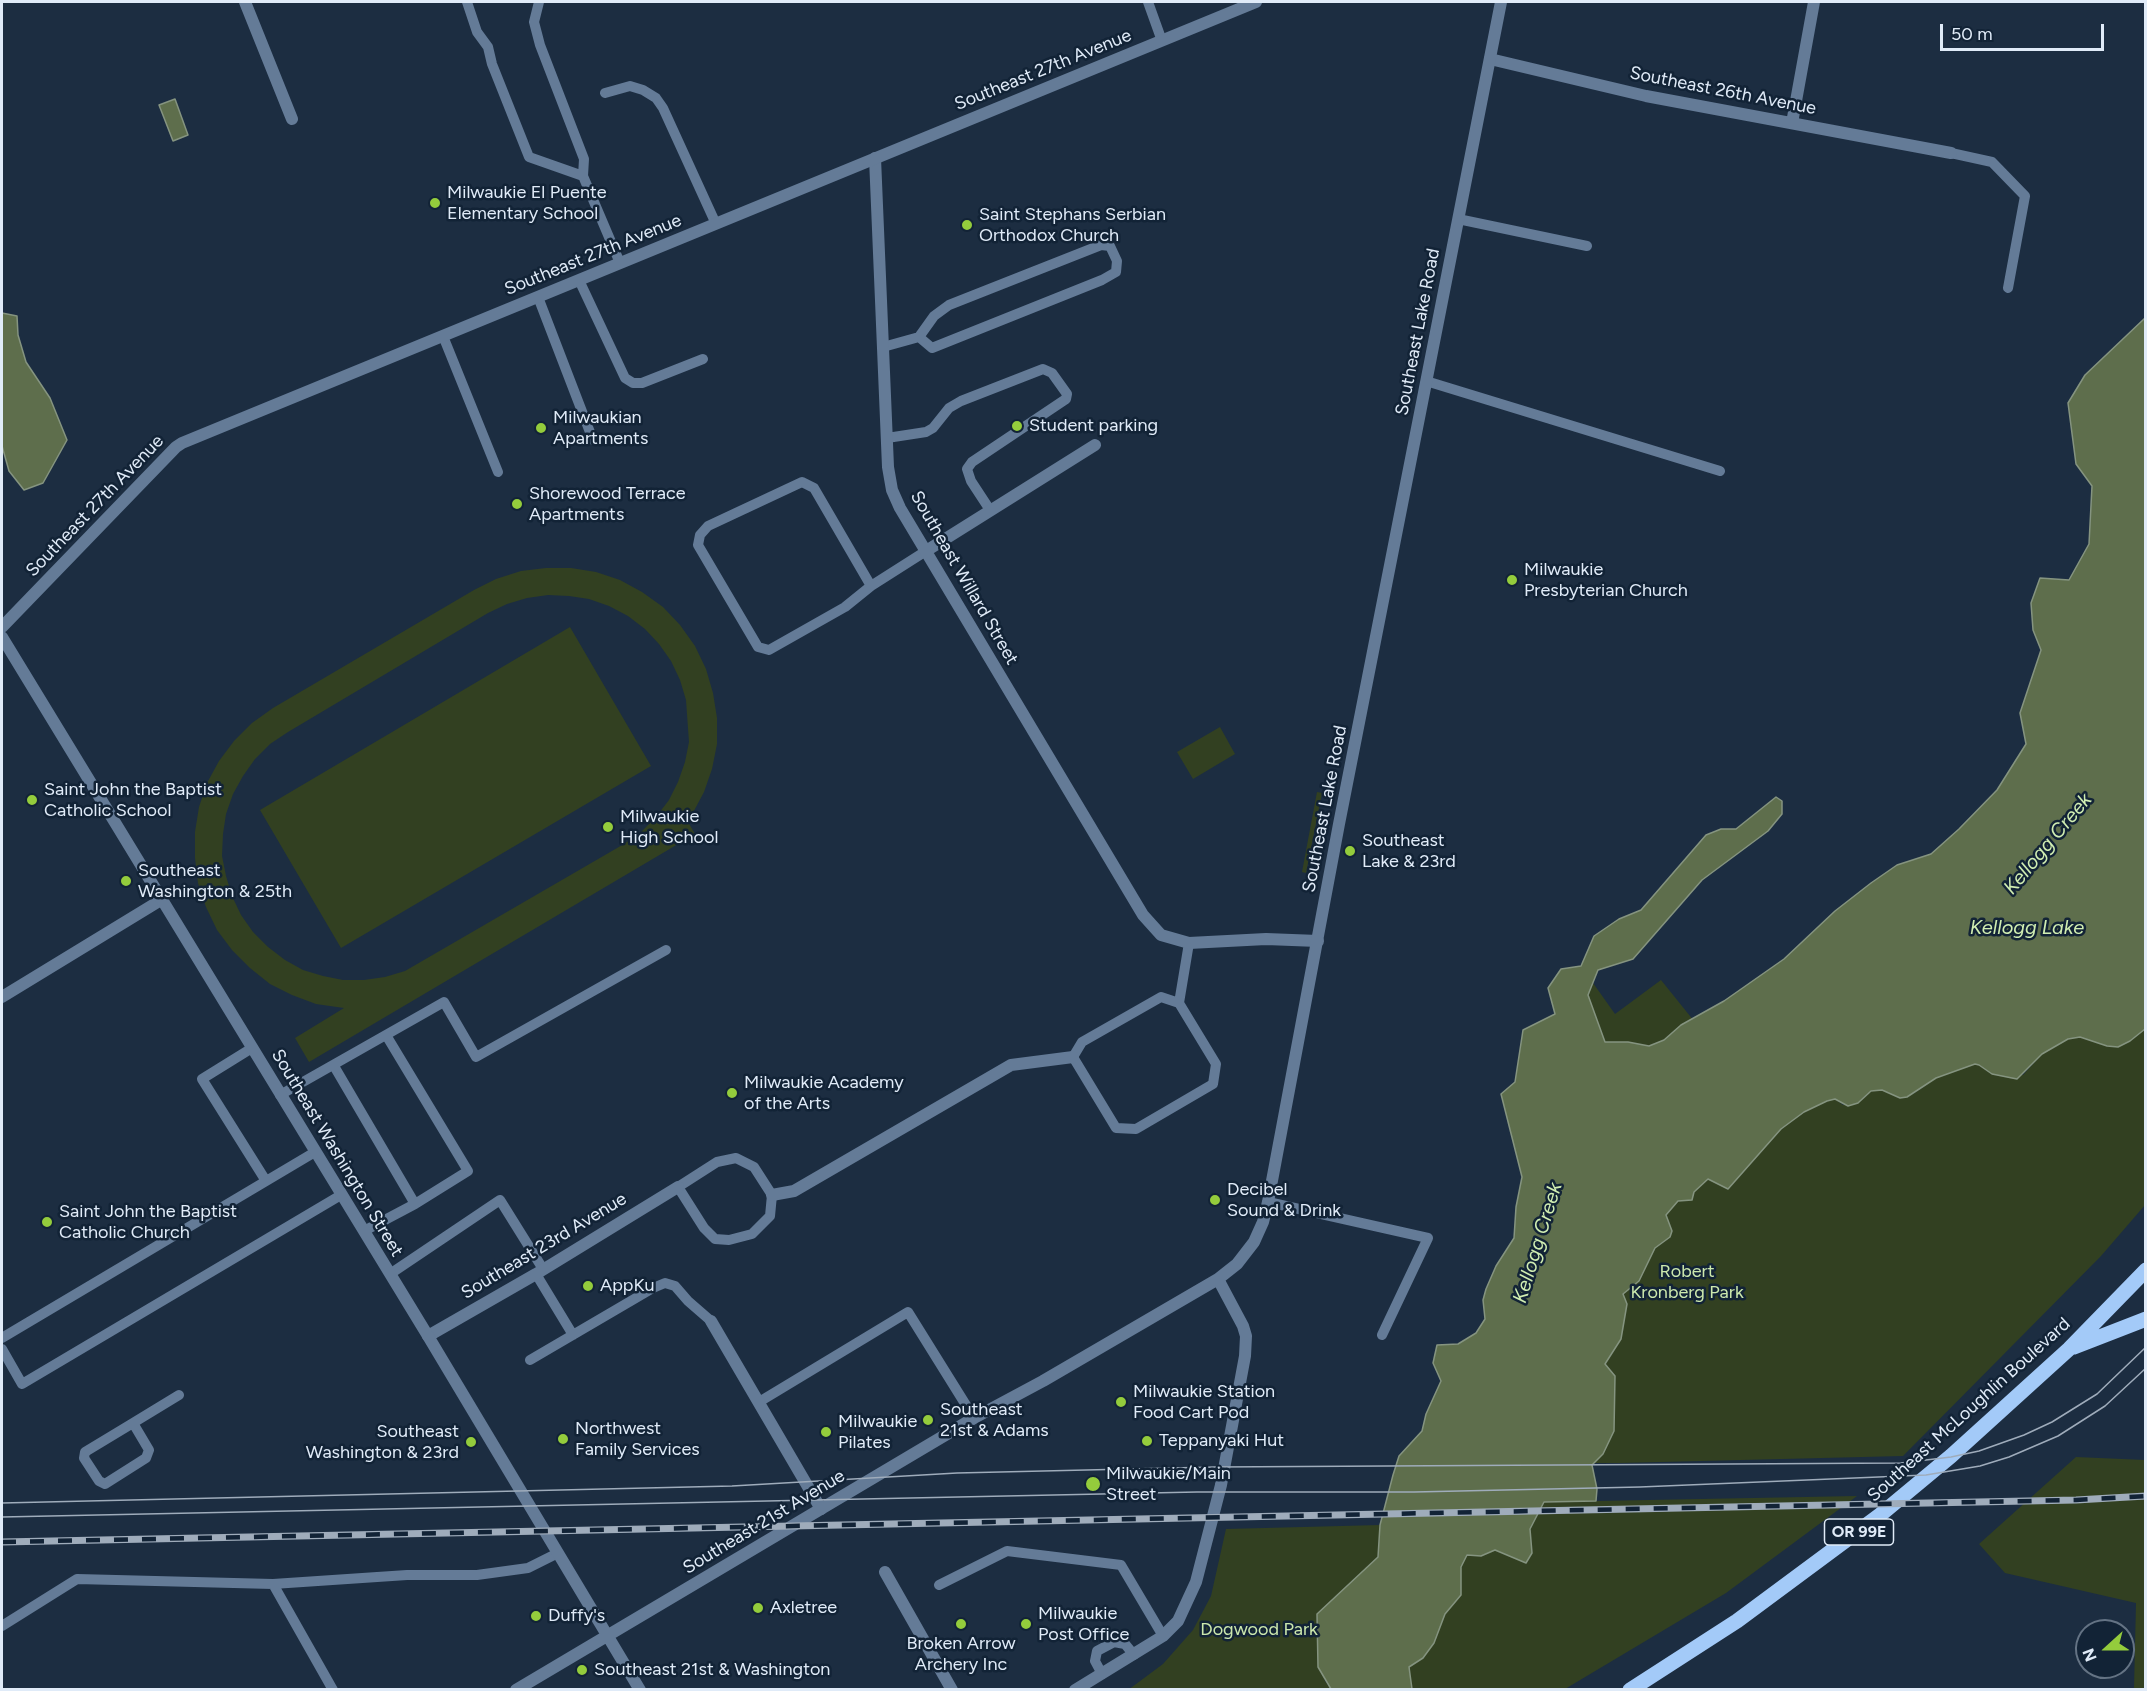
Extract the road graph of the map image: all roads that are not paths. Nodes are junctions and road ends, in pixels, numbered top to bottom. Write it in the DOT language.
graph roads {
  1 [pos="245,2"];
  2 [pos="467,2"];
  3 [pos="539,2"];
  4 [pos="1148,2"];
  5 [pos="1256,2"];
  6 [pos="1501,2"];
  7 [pos="1814,2"];
  8 [pos="1162,40"];
  9 [pos="1490,59"];
  10 [pos="605,93"];
  11 [pos="292,119"];
  12 [pos="1792,123"];
  13 [pos="1951,153"];
  14 [pos="875,158"];
  15 [pos="583,176"];
  16 [pos="1458,219"];
  17 [pos="716,224"];
  18 [pos="1587,246"];
  19 [pos="620,263"];
  20 [pos="579,280"];
  21 [pos="2008,288"];
  22 [pos="538,297"];
  23 [pos="443,336"];
  24 [pos="919,337"];
  25 [pos="883,347"];
  26 [pos="703,359"];
  27 [pos="1426,381"];
  28 [pos="887,438"];
  29 [pos="593,440"];
  30 [pos="1095,445"];
  31 [pos="1720,471"];
  32 [pos="498,472"];
  33 [pos="990,510"];
  34 [pos="926,551"];
  35 [pos="872,586"];
  36 [pos="2,627"];
  37 [pos="2,637"];
  38 [pos="160,900"];
  39 [pos="1318,941"];
  40 [pos="1189,943"];
  41 [pos="666,950"];
  42 [pos="2,997"];
  43 [pos="1179,1003"];
  44 [pos="386,1035"];
  45 [pos="252,1048"];
  46 [pos="1073,1057"];
  47 [pos="334,1066"];
  48 [pos="280,1095"];
  49 [pos="315,1152"];
  50 [pos="266,1181"];
  51 [pos="678,1186"];
  52 [pos="772,1195"];
  53 [pos="341,1196"];
  54 [pos="1268,1202"];
  55 [pos="415,1204"];
  56 [pos="364,1232"];
  57 [pos="2145,1270"];
  58 [pos="540,1271"];
  59 [pos="390,1274"];
  60 [pos="1218,1279"];
  61 [pos="2145,1319"];
  62 [pos="711,1321"];
  63 [pos="573,1335"];
  64 [pos="1382,1335"];
  65 [pos="428,1336"];
  66 [pos="2,1338"];
  67 [pos="2,1349"];
  68 [pos="2069,1349"];
  69 [pos="530,1360"];
  70 [pos="178,1395"];
  71 [pos="759,1402"];
  72 [pos="974,1418"];
  73 [pos="133,1423"];
  74 [pos="821,1509"];
  75 [pos="558,1553"];
  76 [pos="885,1572"];
  77 [pos="273,1584"];
  78 [pos="939,1585"];
  79 [pos="2,1626"];
  80 [pos="607,1635"];
  81 [pos="1163,1636"];
  82 [pos="1134,1655"];
  83 [pos="1102,1674"];
  84 [pos="333,1689"];
  85 [pos="516,1689"];
  86 [pos="640,1689"];
  87 [pos="952,1689"];
  88 [pos="1075,1689"];
  89 [pos="1630,1689"];
  1 -- 11 [label="street"];
  2 -- 15 [label="lane"];
  3 -- 15 [label="lane"];
  4 -- 8 [label="lane"];
  5 -- 8 [label="street, Southeast 27th Avenue"];
  6 -- 9 [label="street, Southeast Lake Road"];
  7 -- 12 [label="street"];
  8 -- 14 [label="street, Southeast 27th Avenue"];
  9 -- 12 [label="street, Southeast 26th Avenue"];
  9 -- 16 [label="street, Southeast Lake Road"];
  10 -- 17 [label="lane"];
  12 -- 13 [label="street, Southeast 26th Avenue"];
  13 -- 21 [label="lane"];
  14 -- 17 [label="street, Southeast 27th Avenue"];
  14 -- 25 [label="street, Southeast Willard Street"];
  15 -- 19 [label="lane"];
  16 -- 18 [label="lane"];
  16 -- 27 [label="street, Southeast Lake Road"];
  17 -- 19 [label="street, Southeast 27th Avenue"];
  19 -- 20 [label="street, Southeast 27th Avenue"];
  20 -- 22 [label="street, Southeast 27th Avenue"];
  20 -- 26 [label="lane"];
  22 -- 23 [label="street, Southeast 27th Avenue"];
  22 -- 29 [label="lane"];
  23 -- 32 [label="lane"];
  23 -- 36 [label="street, Southeast 27th Avenue"];
  24 -- 24 [label="lane"];
  24 -- 25 [label="lane"];
  25 -- 28 [label="street, Southeast Willard Street"];
  27 -- 31 [label="lane"];
  27 -- 39 [label="street, Southeast Lake Road"];
  28 -- 33 [label="lane"];
  28 -- 34 [label="street, Southeast Willard Street"];
  30 -- 33 [label="street"];
  33 -- 34 [label="street"];
  34 -- 35 [label="lane"];
  34 -- 40 [label="street, Southeast Willard Street"];
  35 -- 35 [label="lane"];
  37 -- 38 [label="street, Southeast Washington Street"];
  38 -- 42 [label="street"];
  38 -- 45 [label="street, Southeast Washington Street"];
  39 -- 40 [label="street"];
  39 -- 54 [label="street, Southeast Lake Road"];
  40 -- 43 [label="lane"];
  41 -- 44 [label="lane"];
  43 -- 46 [label="lane"];
  43 -- 46 [label="lane"];
  44 -- 47 [label="lane"];
  44 -- 55 [label="lane"];
  45 -- 48 [label="street, Southeast Washington Street"];
  45 -- 50 [label="lane"];
  46 -- 52 [label="street"];
  47 -- 48 [label="lane"];
  47 -- 55 [label="lane"];
  48 -- 49 [label="street, Southeast Washington Street"];
  49 -- 50 [label="lane"];
  49 -- 53 [label="street, Southeast Washington Street"];
  50 -- 66 [label="lane"];
  51 -- 52 [label="lane"];
  51 -- 52 [label="lane"];
  51 -- 58 [label="street, Southeast 23rd Avenue"];
  53 -- 56 [label="street, Southeast Washington Street"];
  53 -- 67 [label="lane"];
  54 -- 60 [label="street, Southeast Lake Road"];
  54 -- 64 [label="lane"];
  55 -- 56 [label="lane"];
  56 -- 59 [label="street, Southeast Washington Street"];
  57 -- 68 [label="main road, Southeast McLoughlin Boulevard / OR 99E"];
  58 -- 59 [label="lane"];
  58 -- 63 [label="lane"];
  58 -- 65 [label="street, Southeast 23rd Avenue"];
  59 -- 65 [label="street, Southeast Washington Street"];
  60 -- 72 [label="street, Southeast 21st Avenue"];
  60 -- 81 [label="street"];
  61 -- 68 [label="main road"];
  62 -- 63 [label="lane"];
  62 -- 71 [label="street"];
  63 -- 69 [label="lane"];
  65 -- 75 [label="street, Southeast Washington Street"];
  68 -- 89 [label="main road, Southeast McLoughlin Boulevard / OR 99E"];
  70 -- 73 [label="lane"];
  71 -- 72 [label="lane"];
  71 -- 74 [label="street"];
  72 -- 74 [label="street, Southeast 21st Avenue"];
  73 -- 73 [label="lane"];
  74 -- 80 [label="street, Southeast 21st Avenue"];
  75 -- 77 [label="lane"];
  75 -- 80 [label="street, Southeast Washington Street"];
  76 -- 87 [label="street"];
  77 -- 79 [label="lane"];
  77 -- 84 [label="lane"];
  78 -- 81 [label="lane"];
  80 -- 85 [label="street, Southeast 21st Avenue"];
  80 -- 86 [label="street, Southeast Washington Street"];
  81 -- 82 [label="street"];
  82 -- 83 [label="street"];
  82 -- 83 [label="lane"];
  83 -- 88 [label="street"];
}
